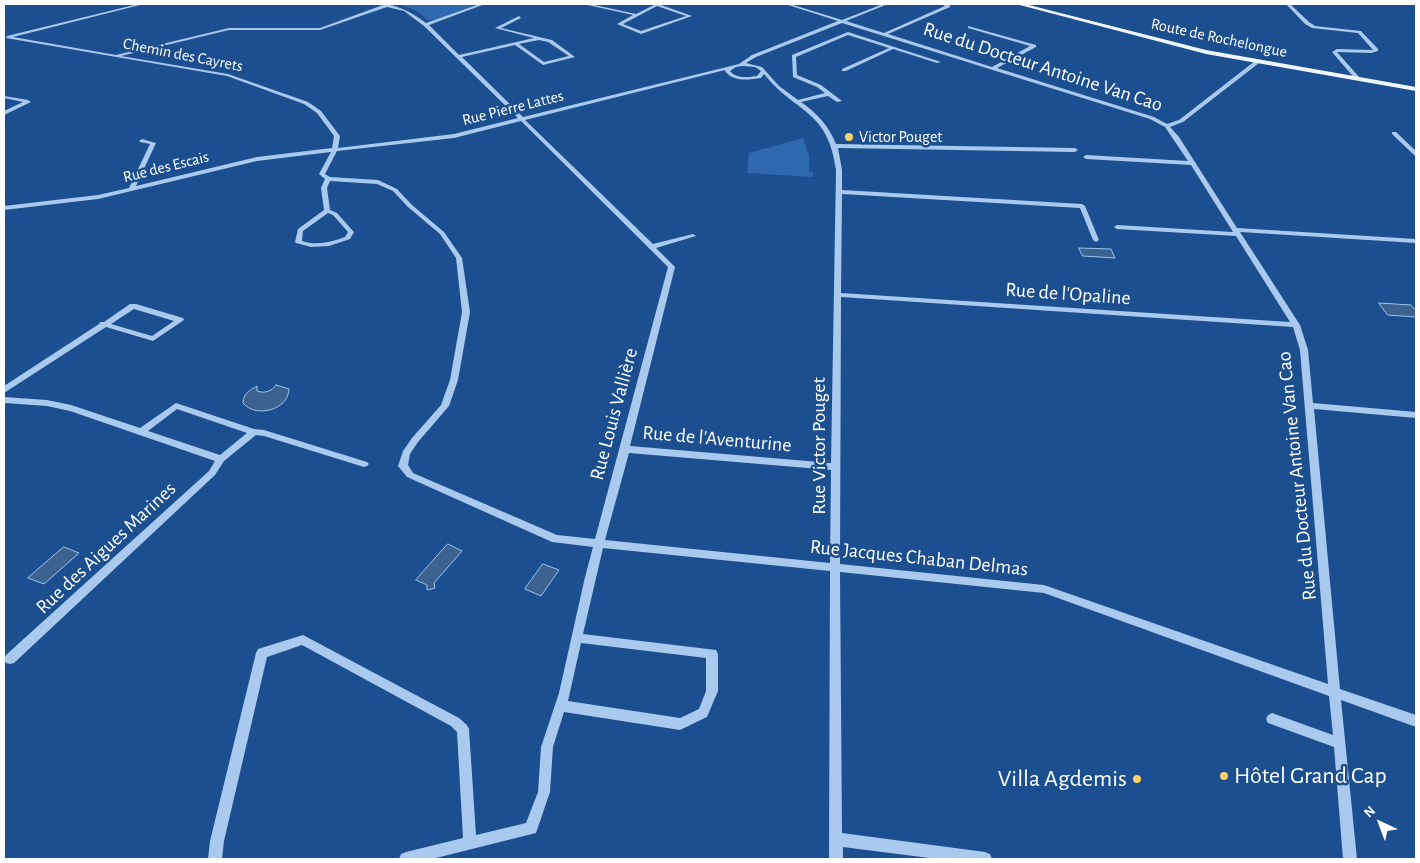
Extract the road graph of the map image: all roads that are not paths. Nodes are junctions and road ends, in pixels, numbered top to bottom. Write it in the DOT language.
graph roads {
  1 [pos="142,4"];
  2 [pos="385,4"];
  3 [pos="483,4"];
  4 [pos="585,4"];
  5 [pos="787,4"];
  6 [pos="886,4"];
  7 [pos="942,4"];
  8 [pos="1019,4"];
  9 [pos="1288,4"];
  10 [pos="658,5"];
  11 [pos="637,15"];
  12 [pos="518,17"];
  13 [pos="843,21"];
  14 [pos="426,26"];
  15 [pos="970,27"];
  16 [pos="885,34"];
  17 [pos="6,38"];
  18 [pos="541,38"];
  19 [pos="907,41"];
  20 [pos="516,44"];
  21 [pos="893,48"];
  22 [pos="769,52"];
  23 [pos="114,56"];
  24 [pos="457,57"];
  25 [pos="939,62"];
  26 [pos="1257,62"];
  27 [pos="741,65"];
  28 [pos="734,66"];
  29 [pos="993,68"];
  30 [pos="762,70"];
  31 [pos="844,70"];
  32 [pos="694,76"];
  33 [pos="731,76"];
  34 [pos="745,79"];
  35 [pos="1358,79"];
  36 [pos="761,82"];
  37 [pos="1416,89"];
  38 [pos="829,94"];
  39 [pos="4,97"];
  40 [pos="799,101"];
  41 [pos="839,101"];
  42 [pos="4,113"];
  43 [pos="520,119"];
  44 [pos="1167,126"];
  45 [pos="1394,133"];
  46 [pos="142,141"];
  47 [pos="834,146"];
  48 [pos="335,150"];
  49 [pos="1074,150"];
  50 [pos="1416,154"];
  51 [pos="1086,157"];
  52 [pos="1193,163"];
  53 [pos="328,179"];
  54 [pos="132,190"];
  55 [pos="839,192"];
  56 [pos="4,208"];
  57 [pos="327,211"];
  58 [pos="1117,226"];
  59 [pos="1237,232"];
  60 [pos="693,236"];
  61 [pos="1096,240"];
  62 [pos="1416,241"];
  63 [pos="651,247"];
  64 [pos="838,295"];
  65 [pos="103,324"];
  66 [pos="1296,325"];
  67 [pos="4,390"];
  68 [pos="4,400"];
  69 [pos="1309,406"];
  70 [pos="1416,415"];
  71 [pos="142,431"];
  72 [pos="254,432"];
  73 [pos="625,449"];
  74 [pos="221,459"];
  75 [pos="364,464"];
  76 [pos="836,467"];
  77 [pos="599,544"];
  78 [pos="835,568"];
  79 [pos="577,638"];
  80 [pos="10,659"];
  81 [pos="1334,693"];
  82 [pos="561,706"];
  83 [pos="1272,719"];
  84 [pos="1416,721"];
  85 [pos="1339,743"];
  86 [pos="835,839"];
  87 [pos="470,843"];
  88 [pos="215,859"];
  89 [pos="406,859"];
  90 [pos="836,859"];
  91 [pos="985,859"];
  92 [pos="1350,859"];
  1 -- 17 [label="street"];
  2 -- 14 [label="street, Rue Louis Vallière"];
  2 -- 23 [label="street"];
  3 -- 14 [label="street"];
  4 -- 11 [label="street"];
  5 -- 13 [label="street, Rue du Docteur Antoine Van Cao"];
  6 -- 13 [label="street"];
  7 -- 16 [label="street"];
  8 -- 26 [label="main road, Route de Rochelongue"];
  9 -- 35 [label="street"];
  10 -- 11 [label="street"];
  10 -- 11 [label="street"];
  12 -- 18 [label="street"];
  13 -- 16 [label="street, Rue du Docteur Antoine Van Cao"];
  13 -- 22 [label="street"];
  14 -- 24 [label="street, Rue Louis Vallière"];
  15 -- 29 [label="street"];
  16 -- 19 [label="street, Rue du Docteur Antoine Van Cao"];
  17 -- 23 [label="street, Chemin des Cayrets"];
  18 -- 20 [label="street"];
  18 -- 20 [label="street"];
  19 -- 21 [label="street"];
  19 -- 29 [label="street, Rue du Docteur Antoine Van Cao"];
  20 -- 24 [label="street"];
  21 -- 25 [label="street"];
  21 -- 31 [label="street"];
  21 -- 38 [label="street"];
  22 -- 27 [label="street"];
  22 -- 30 [label="street"];
  23 -- 48 [label="street, Chemin des Cayrets"];
  24 -- 43 [label="street, Rue Louis Vallière"];
  26 -- 35 [label="main road, Route de Rochelongue"];
  26 -- 44 [label="street"];
  27 -- 28 [label="street, Rue Pierre Lattes"];
  27 -- 30 [label="street"];
  28 -- 32 [label="street, Rue Pierre Lattes"];
  28 -- 33 [label="street"];
  29 -- 44 [label="street, Rue du Docteur Antoine Van Cao"];
  30 -- 34 [label="street"];
  30 -- 40 [label="street, Rue Victor Pouget"];
  32 -- 33 [label="street, Rue Pierre Lattes"];
  32 -- 43 [label="street, Rue Pierre Lattes"];
  33 -- 34 [label="street, Rue Pierre Lattes"];
  34 -- 36 [label="street"];
  35 -- 37 [label="main road, Route de Rochelongue"];
  38 -- 40 [label="street"];
  38 -- 41 [label="street"];
  39 -- 42 [label="street"];
  40 -- 47 [label="street, Rue Victor Pouget"];
  43 -- 48 [label="street, Rue Pierre Lattes"];
  43 -- 63 [label="street, Rue Louis Vallière"];
  44 -- 52 [label="street, Rue du Docteur Antoine Van Cao"];
  45 -- 50 [label="street"];
  46 -- 54 [label="street"];
  47 -- 49 [label="street"];
  47 -- 55 [label="street, Rue Victor Pouget"];
  48 -- 53 [label="street"];
  48 -- 54 [label="street, Rue des Escais"];
  51 -- 52 [label="street"];
  52 -- 59 [label="street, Rue du Docteur Antoine Van Cao"];
  53 -- 57 [label="lane"];
  53 -- 77 [label="street, Rue Jacques Chaban Delmas"];
  54 -- 56 [label="street, Rue des Escais"];
  55 -- 61 [label="street"];
  55 -- 64 [label="street, Rue Victor Pouget"];
  57 -- 57 [label="street"];
  58 -- 59 [label="street"];
  59 -- 62 [label="street"];
  59 -- 66 [label="street, Rue du Docteur Antoine Van Cao"];
  60 -- 63 [label="street"];
  63 -- 73 [label="street, Rue Louis Vallière"];
  64 -- 66 [label="street, Rue de l'Opaline"];
  64 -- 76 [label="street, Rue Victor Pouget"];
  65 -- 65 [label="street"];
  65 -- 67 [label="street"];
  66 -- 69 [label="street, Rue du Docteur Antoine Van Cao"];
  68 -- 71 [label="street"];
  69 -- 70 [label="street"];
  69 -- 81 [label="street, Rue du Docteur Antoine Van Cao"];
  71 -- 72 [label="street"];
  71 -- 74 [label="street"];
  72 -- 74 [label="street, Rue des Aigues Marines"];
  72 -- 75 [label="street"];
  73 -- 76 [label="street, Rue de l'Aventurine"];
  73 -- 77 [label="street, Rue Louis Vallière"];
  74 -- 80 [label="street, Rue des Aigues Marines"];
  76 -- 78 [label="street, Rue Victor Pouget"];
  77 -- 78 [label="street, Rue Jacques Chaban Delmas"];
  77 -- 79 [label="street, Rue Louis Vallière"];
  78 -- 81 [label="street, Rue Jacques Chaban Delmas"];
  78 -- 86 [label="street, Rue Victor Pouget"];
  79 -- 82 [label="street, Rue Louis Vallière"];
  79 -- 82 [label="street"];
  81 -- 84 [label="street, Rue Jacques Chaban Delmas"];
  81 -- 85 [label="street, Rue du Docteur Antoine Van Cao"];
  82 -- 87 [label="street, Rue Louis Vallière"];
  83 -- 85 [label="street"];
  85 -- 92 [label="street, Rue du Docteur Antoine Van Cao"];
  86 -- 90 [label="street, Rue Victor Pouget"];
  86 -- 91 [label="street"];
  87 -- 88 [label="street"];
  87 -- 89 [label="street, Rue Louis Vallière"];
}
